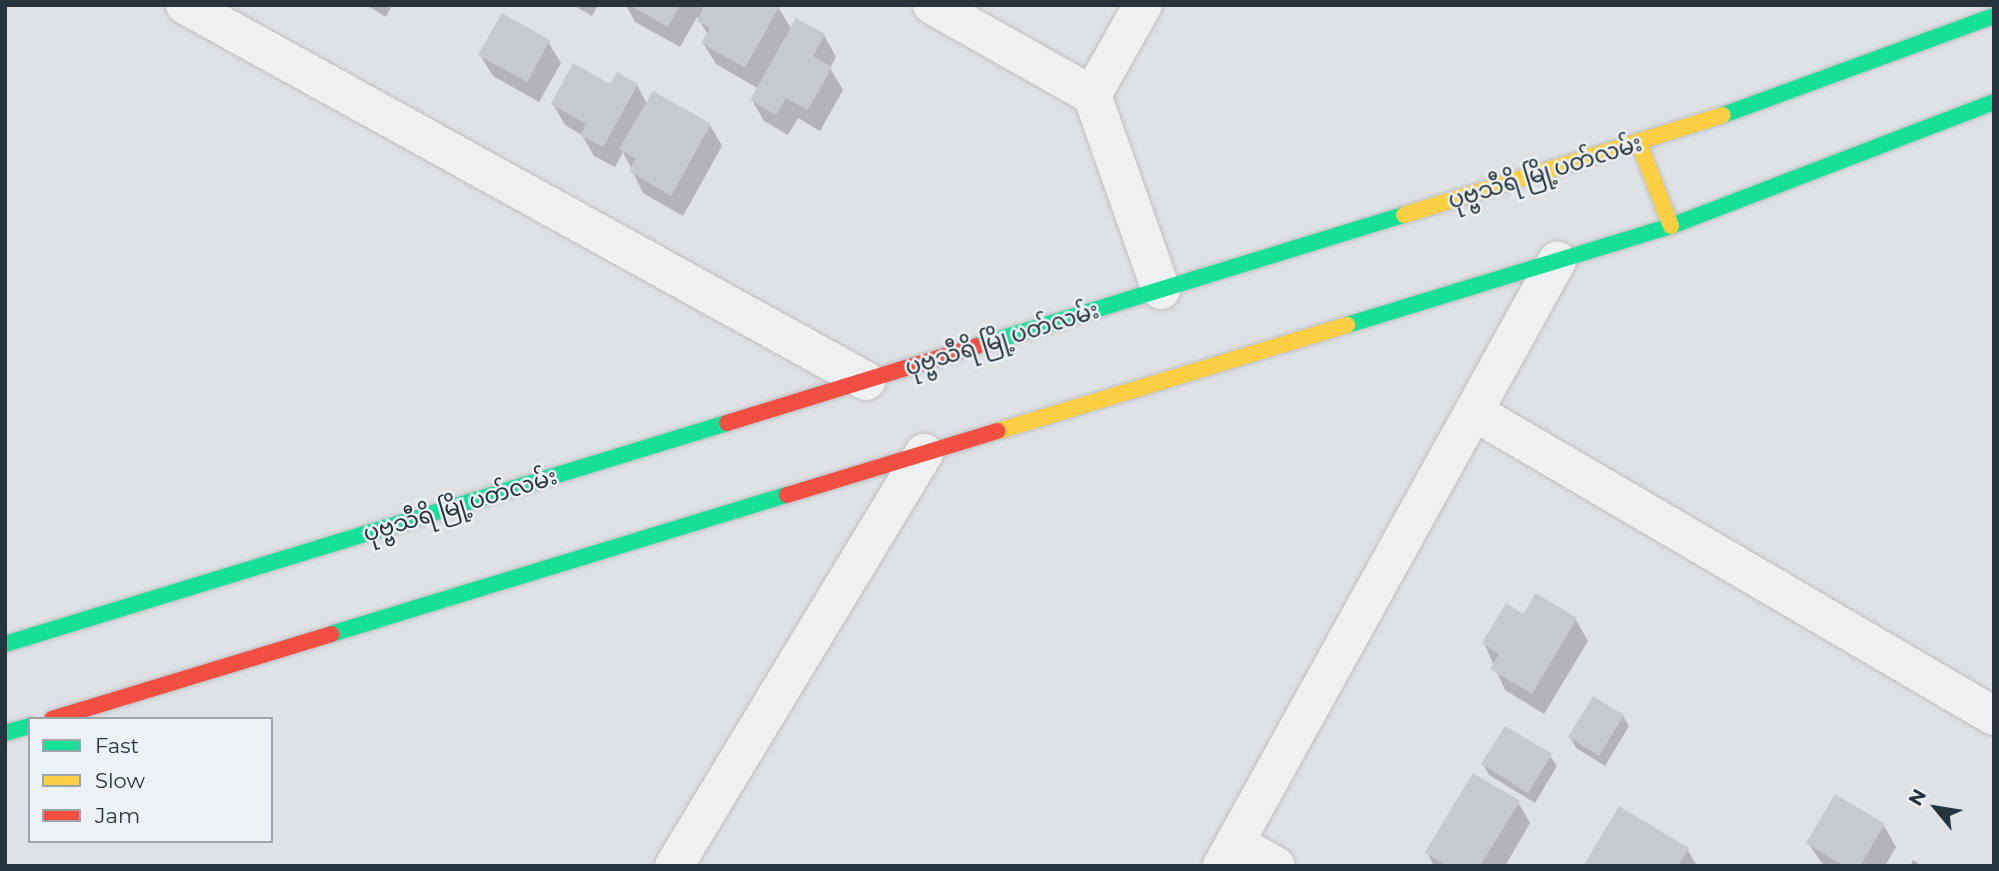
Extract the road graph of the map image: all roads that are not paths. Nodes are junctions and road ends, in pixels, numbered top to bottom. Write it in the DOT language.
graph roads {
  1 [pos="185,5"];
  2 [pos="932,5"];
  3 [pos="1143,5"];
  4 [pos="1994,16"];
  5 [pos="1092,95"];
  6 [pos="1994,102"];
  7 [pos="1639,144"];
  8 [pos="1671,226"];
  9 [pos="1557,261"];
  10 [pos="1161,290"];
  11 [pos="866,381"];
  12 [pos="1476,412"];
  13 [pos="924,453"];
  14 [pos="5,644"];
  15 [pos="1994,716"];
  16 [pos="59,717"];
  17 [pos="28,727"];
  18 [pos="5,733"];
  19 [pos="1228,854"];
  20 [pos="674,866"];
  21 [pos="1276,866"];
  1 -- 11 [label="street"];
  2 -- 5 [label="street"];
  3 -- 5 [label="street"];
  4 -- 7 [label="main road, ပုဗ္ဗသီရိ မြို့ပတ်လမ်း"];
  5 -- 10 [label="street"];
  6 -- 8 [label="main road"];
  7 -- 8 [label="main road"];
  7 -- 10 [label="main road, ပုဗ္ဗသီရိ မြို့ပတ်လမ်း"];
  8 -- 9 [label="main road"];
  9 -- 12 [label="street"];
  9 -- 13 [label="main road"];
  10 -- 11 [label="main road, ပုဗ္ဗသီရိ မြို့ပတ်လမ်း"];
  11 -- 14 [label="main road, ပုဗ္ဗသီရိ မြို့ပတ်လမ်း"];
  12 -- 15 [label="street"];
  12 -- 19 [label="street"];
  13 -- 16 [label="main road"];
  13 -- 20 [label="street"];
  17 -- 18 [label="main road"];
  19 -- 21 [label="street"];
}
